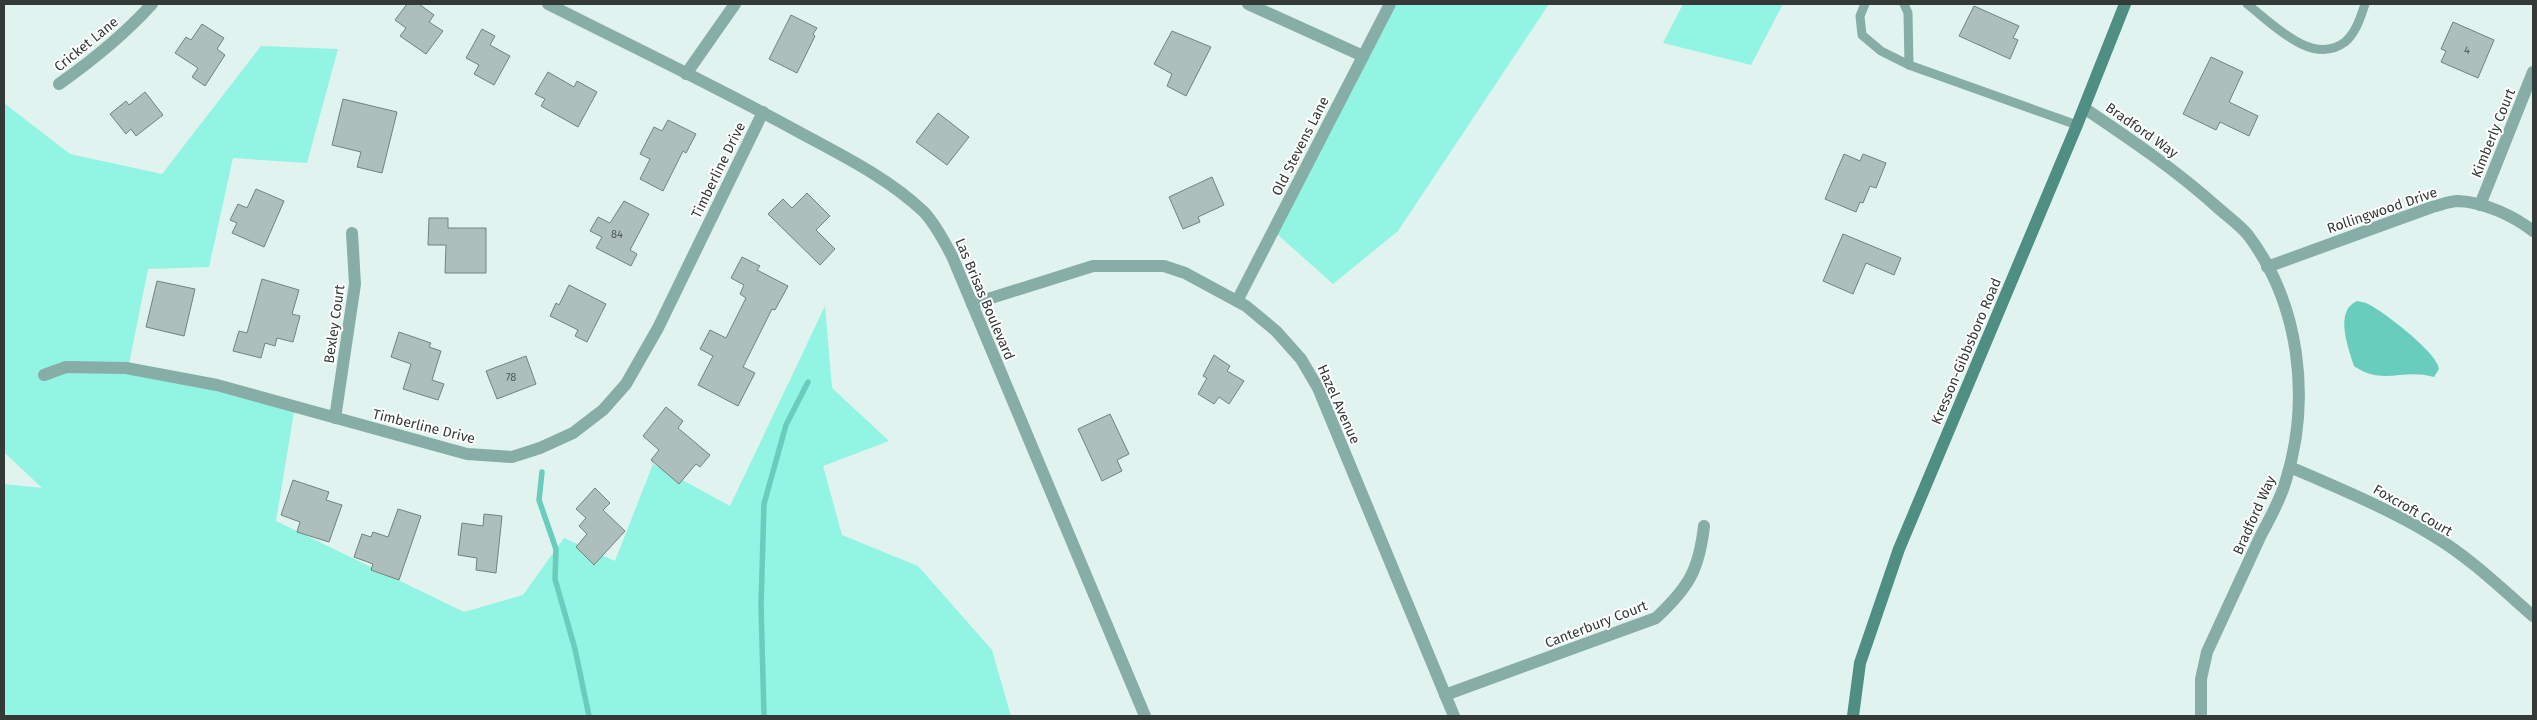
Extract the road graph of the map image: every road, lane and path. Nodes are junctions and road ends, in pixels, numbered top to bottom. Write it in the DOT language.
graph roads {
  1 [pos="152,4"];
  2 [pos="548,4"];
  3 [pos="735,4"];
  4 [pos="1248,4"];
  5 [pos="1390,4"];
  6 [pos="1865,4"];
  7 [pos="1904,4"];
  8 [pos="2125,4"];
  9 [pos="2247,4"];
  10 [pos="2366,4"];
  11 [pos="1363,56"];
  12 [pos="1909,64"];
  13 [pos="2533,72"];
  14 [pos="686,74"];
  15 [pos="59,84"];
  16 [pos="2084,108"];
  17 [pos="763,112"];
  18 [pos="2077,125"];
  19 [pos="2480,205"];
  20 [pos="2533,232"];
  21 [pos="352,233"];
  22 [pos="2267,268"];
  23 [pos="1236,301"];
  24 [pos="972,304"];
  25 [pos="44,375"];
  26 [pos="335,418"];
  27 [pos="2290,467"];
  28 [pos="1704,526"];
  29 [pos="2533,616"];
  30 [pos="1445,695"];
  31 [pos="1145,716"];
  32 [pos="1454,716"];
  33 [pos="1853,716"];
  34 [pos="2201,716"];
  1 -- 15 [label="street, Cricket Lane"];
  2 -- 14 [label="street, Las Brisas Boulevard"];
  3 -- 14 [label="street"];
  4 -- 11 [label="street"];
  5 -- 11 [label="street, Old Stevens Lane"];
  6 -- 12 [label="lane"];
  7 -- 12 [label="lane"];
  8 -- 16 [label="street, Kresson-Gibbsboro Road"];
  9 -- 10 [label="lane"];
  11 -- 23 [label="street, Old Stevens Lane"];
  12 -- 18 [label="lane"];
  13 -- 19 [label="street, Kimberly Court"];
  14 -- 17 [label="street, Las Brisas Boulevard"];
  16 -- 18 [label="street, Kresson-Gibbsboro Road"];
  16 -- 22 [label="street, Bradford Way"];
  17 -- 24 [label="street, Las Brisas Boulevard"];
  17 -- 26 [label="street, Timberline Drive"];
  18 -- 33 [label="street, Kresson-Gibbsboro Road"];
  19 -- 20 [label="street, Rollingwood Drive"];
  19 -- 22 [label="street, Rollingwood Drive"];
  21 -- 26 [label="street, Bexley Court"];
  22 -- 27 [label="street, Bradford Way"];
  23 -- 24 [label="street, Hazel Avenue"];
  23 -- 30 [label="street, Hazel Avenue"];
  24 -- 31 [label="street, Las Brisas Boulevard"];
  25 -- 26 [label="street, Timberline Drive"];
  27 -- 29 [label="street, Foxcroft Court"];
  27 -- 34 [label="street, Bradford Way"];
  28 -- 30 [label="street, Canterbury Court"];
  30 -- 32 [label="street, Hazel Avenue"];
}
